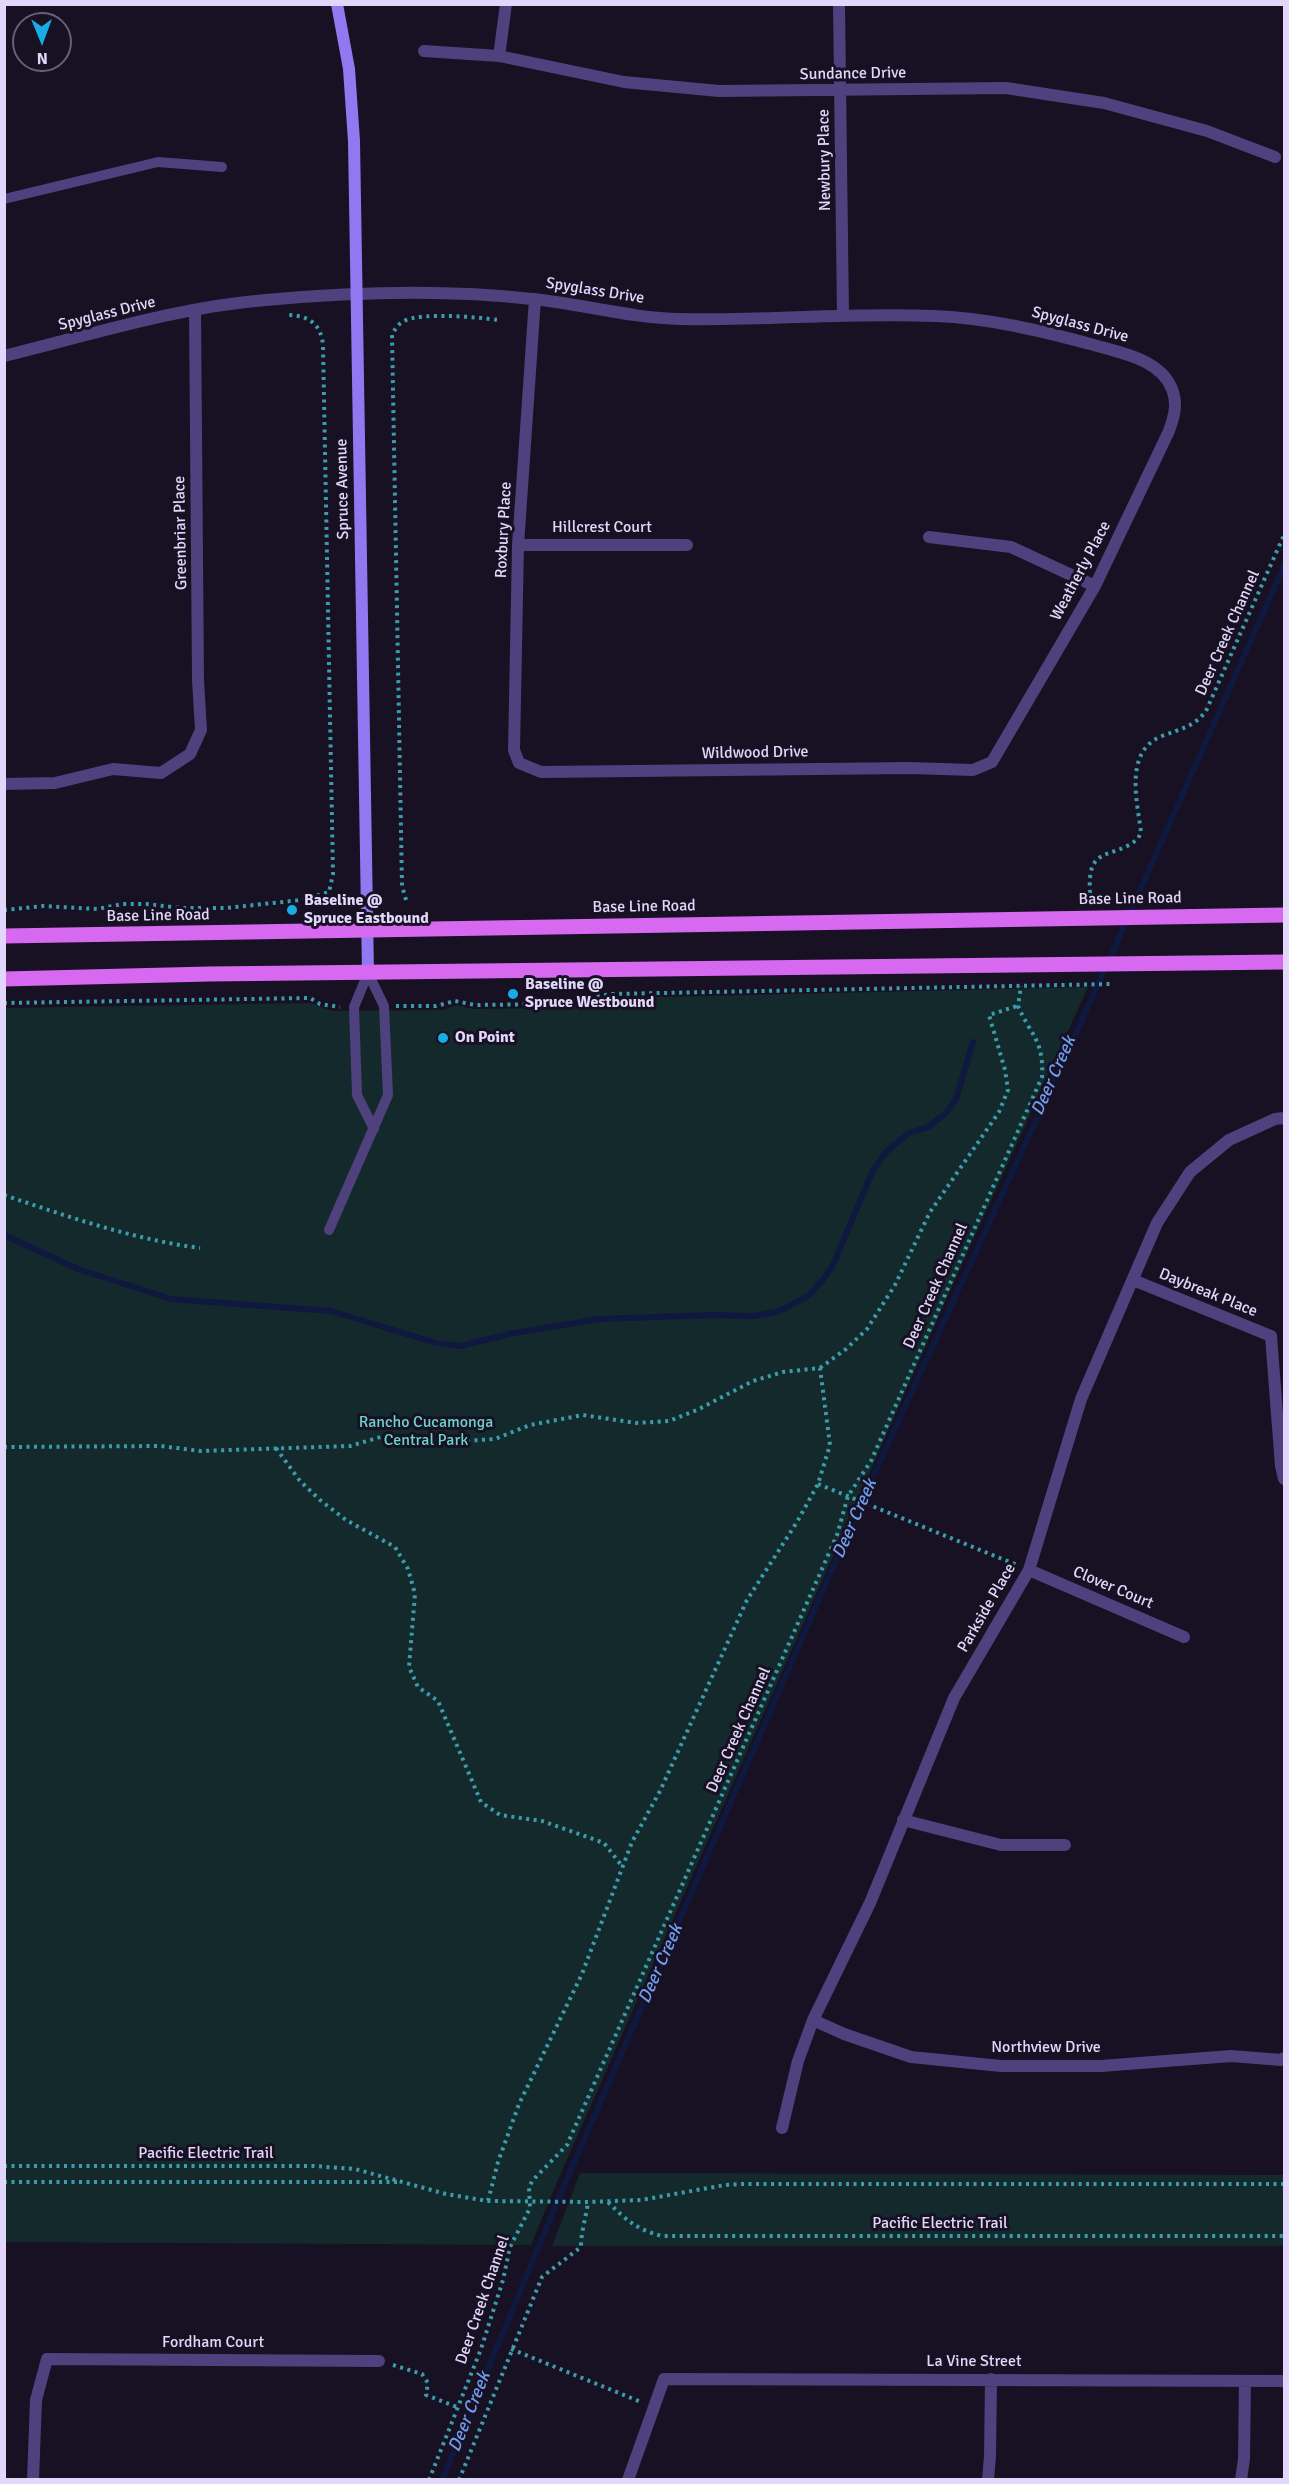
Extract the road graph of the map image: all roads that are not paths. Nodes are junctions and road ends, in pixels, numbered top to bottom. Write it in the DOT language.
graph roads {
  1 [pos="337,4"];
  2 [pos="506,4"];
  3 [pos="839,4"];
  4 [pos="424,51"];
  5 [pos="499,56"];
  6 [pos="840,91"];
  7 [pos="1275,157"];
  8 [pos="222,167"];
  9 [pos="4,199"];
  10 [pos="356,294"];
  11 [pos="535,299"];
  12 [pos="195,310"];
  13 [pos="843,315"];
  14 [pos="4,356"];
  15 [pos="1171,387"];
  16 [pos="929,537"];
  17 [pos="518,545"];
  18 [pos="687,545"];
  19 [pos="1095,586"];
  20 [pos="992,762"];
  21 [pos="519,763"];
  22 [pos="4,784"];
  23 [pos="1284,915"];
  24 [pos="366,931"];
  25 [pos="4,936"];
  26 [pos="1284,962"];
  27 [pos="368,973"];
  28 [pos="4,979"];
  29 [pos="1284,1119"];
  30 [pos="374,1129"];
  31 [pos="329,1230"];
  32 [pos="1133,1280"];
  33 [pos="1284,1479"];
  34 [pos="1029,1570"];
  35 [pos="1184,1637"];
  36 [pos="903,1820"];
  37 [pos="1065,1845"];
  38 [pos="813,2020"];
  39 [pos="1284,2058"];
  40 [pos="782,2128"];
  41 [pos="379,2361"];
  42 [pos="991,2379"];
  43 [pos="1245,2381"];
  44 [pos="1284,2381"];
  45 [pos="33,2480"];
  46 [pos="628,2480"];
  47 [pos="988,2480"];
  48 [pos="1241,2480"];
  1 -- 10 [label="street, Spruce Avenue"];
  2 -- 5 [label="street"];
  3 -- 6 [label="street, Newbury Place"];
  4 -- 5 [label="street, Sundance Drive"];
  5 -- 6 [label="street, Sundance Drive"];
  6 -- 7 [label="street, Sundance Drive"];
  6 -- 13 [label="street, Newbury Place"];
  8 -- 9 [label="lane"];
  10 -- 11 [label="street, Spyglass Drive"];
  10 -- 12 [label="street, Spyglass Drive"];
  10 -- 24 [label="street, Spruce Avenue"];
  11 -- 13 [label="street, Spyglass Drive"];
  11 -- 17 [label="street, Roxbury Place"];
  12 -- 14 [label="street, Spyglass Drive"];
  12 -- 22 [label="street, Greenbriar Place"];
  13 -- 15 [label="street, Spyglass Drive"];
  15 -- 19 [label="street, Weatherly Place"];
  16 -- 19 [label="street"];
  17 -- 18 [label="street, Hillcrest Court"];
  17 -- 21 [label="street, Roxbury Place"];
  19 -- 20 [label="street, Weatherly Place"];
  20 -- 21 [label="street, Wildwood Drive"];
  23 -- 24 [label="main road, Base Line Road"];
  24 -- 25 [label="main road, Base Line Road"];
  24 -- 27 [label="street, Spruce Avenue"];
  26 -- 27 [label="main road"];
  27 -- 28 [label="main road"];
  27 -- 30 [label="lane"];
  27 -- 30 [label="lane"];
  29 -- 32 [label="street, Parkside Place"];
  30 -- 31 [label="lane"];
  32 -- 33 [label="street, Daybreak Place"];
  32 -- 34 [label="street, Parkside Place"];
  34 -- 35 [label="street, Clover Court"];
  34 -- 36 [label="street, Parkside Place"];
  36 -- 37 [label="street"];
  36 -- 38 [label="street, Parkside Place"];
  38 -- 39 [label="street, Northview Drive"];
  38 -- 40 [label="street, Parkside Place"];
  41 -- 45 [label="street, Fordham Court"];
  42 -- 43 [label="street, La Vine Street"];
  42 -- 46 [label="street, La Vine Street"];
  42 -- 47 [label="street"];
  43 -- 44 [label="street, La Vine Street"];
  43 -- 48 [label="street"];
}
